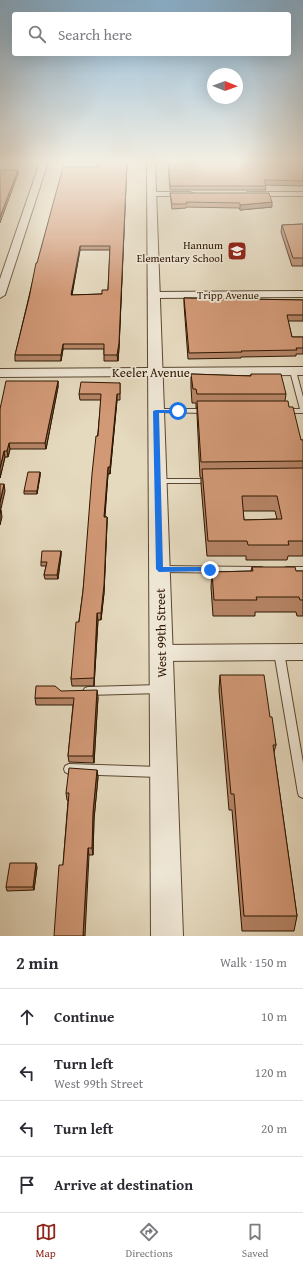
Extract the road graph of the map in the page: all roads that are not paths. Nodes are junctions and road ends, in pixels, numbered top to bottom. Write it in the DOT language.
graph roads {
  1 [pos="30,206"];
  2 [pos="152,206"];
  3 [pos="303,294"];
  4 [pos="0,295"];
  5 [pos="154,295"];
  6 [pos="298,371"];
  7 [pos="156,372"];
  8 [pos="0,373"];
  9 [pos="303,410"];
  10 [pos="156,411"];
  11 [pos="217,411"];
  12 [pos="280,411"];
  13 [pos="158,481"];
  14 [pos="220,481"];
  15 [pos="159,569"];
  16 [pos="303,570"];
  17 [pos="279,652"];
  18 [pos="303,652"];
  19 [pos="161,653"];
  20 [pos="162,689"];
  21 [pos="77,692"];
  22 [pos="300,751"];
  23 [pos="69,769"];
  24 [pos="163,772"];
  25 [pos="303,793"];
  26 [pos="167,936"];
  1 -- 4 [label="street"];
  2 -- 5 [label="street, West 99th Street"];
  3 -- 5 [label="street, Tripp Avenue"];
  5 -- 7 [label="street, West 99th Street"];
  6 -- 7 [label="street, Keeler Avenue"];
  6 -- 9 [label="lane"];
  7 -- 8 [label="street, Keeler Avenue"];
  7 -- 10 [label="street, West 99th Street"];
  9 -- 12 [label="lane"];
  10 -- 11 [label="lane"];
  10 -- 13 [label="street, West 99th Street"];
  13 -- 14 [label="lane"];
  13 -- 15 [label="street, West 99th Street"];
  15 -- 16 [label="lane"];
  15 -- 19 [label="street, West 99th Street"];
  17 -- 18 [label="street"];
  17 -- 19 [label="street"];
  17 -- 22 [label="lane"];
  19 -- 20 [label="street, West 99th Street"];
  20 -- 21 [label="lane"];
  20 -- 24 [label="street, West 99th Street"];
  22 -- 25 [label="lane"];
  23 -- 24 [label="lane"];
  24 -- 26 [label="street, West 99th Street"];
}
